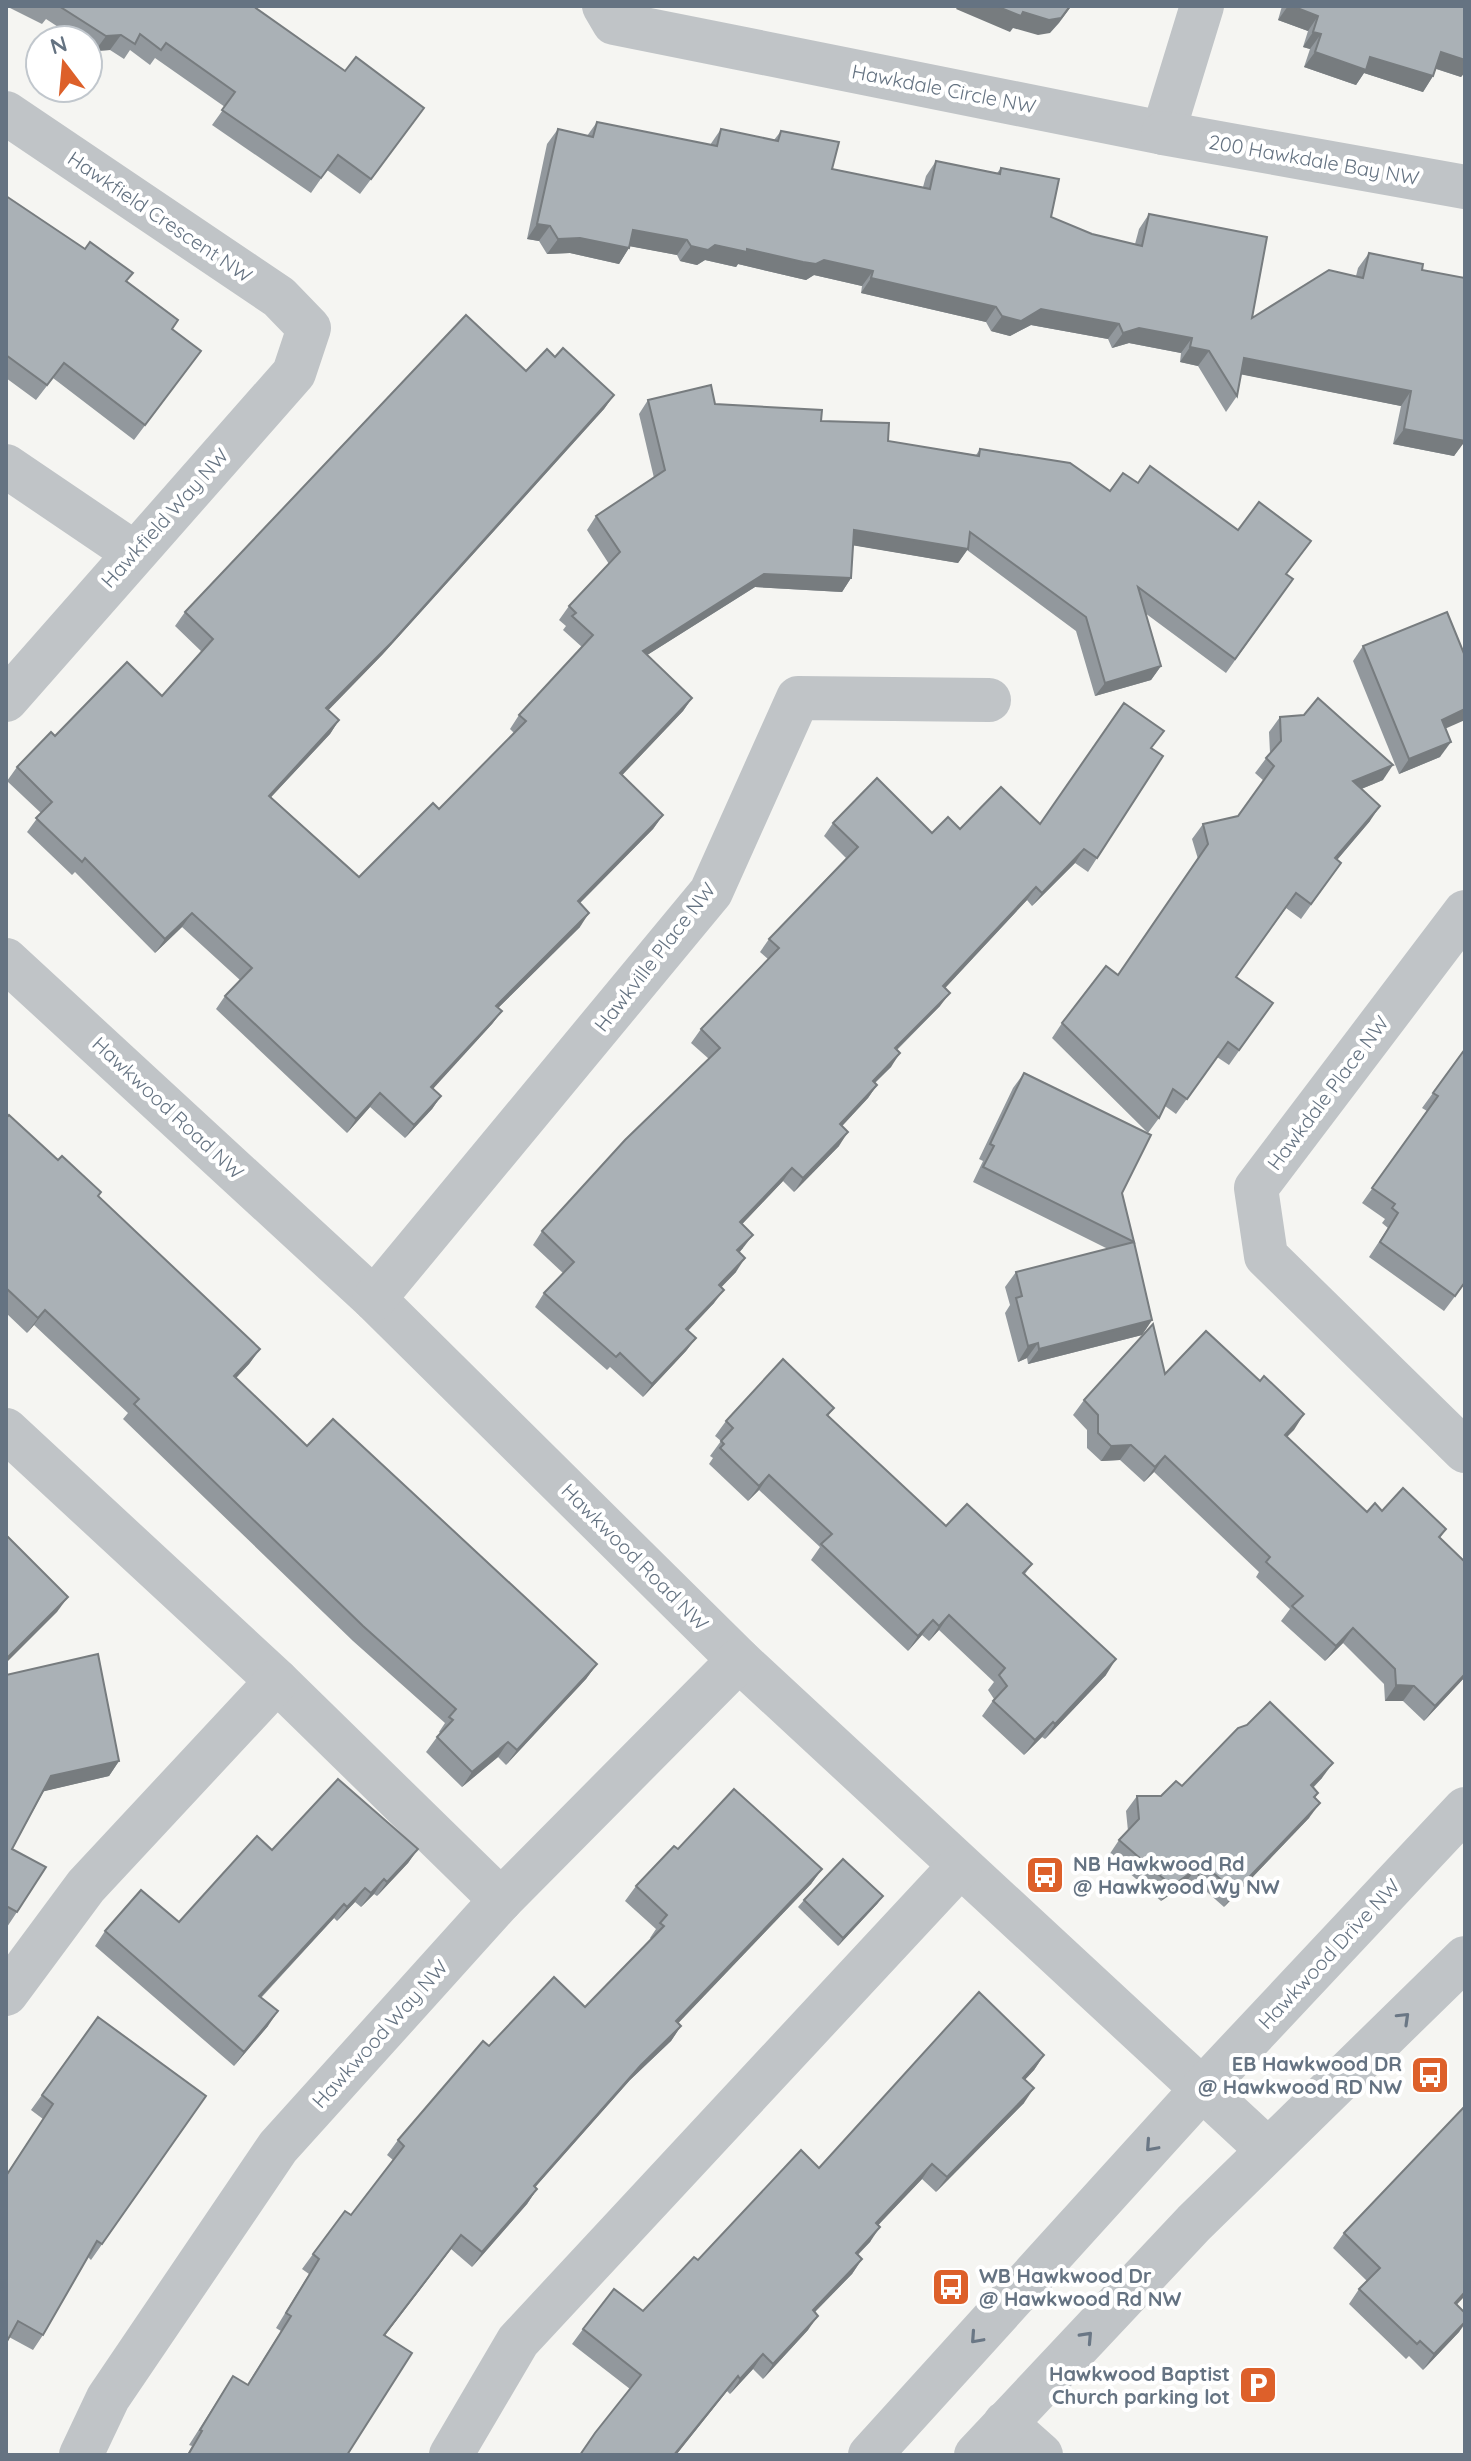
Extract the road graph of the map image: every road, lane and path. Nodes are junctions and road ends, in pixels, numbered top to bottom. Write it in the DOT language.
graph roads {
  1 [pos="604,6"];
  2 [pos="1202,6"];
  3 [pos="6,113"];
  4 [pos="1163,133"];
  5 [pos="1465,187"];
  6 [pos="309,328"];
  7 [pos="6,466"];
  8 [pos="133,552"];
  9 [pos="6,700"];
  10 [pos="989,700"];
  11 [pos="1465,912"];
  12 [pos="6,960"];
  13 [pos="374,1299"];
  14 [pos="6,1430"];
  15 [pos="1465,1451"];
  16 [pos="739,1660"];
  17 [pos="277,1681"];
  18 [pos="1465,1809"];
  19 [pos="960,1866"];
  20 [pos="501,1900"];
  21 [pos="1465,1958"];
  22 [pos="6,1994"];
  23 [pos="1203,2088"];
  24 [pos="1268,2150"];
  25 [pos="1005,2423"];
  26 [pos="81,2455"];
  27 [pos="451,2455"];
  28 [pos="870,2455"];
  29 [pos="976,2455"];
  30 [pos="1041,2455"];
  1 -- 4 [label="street, Hawkdale Circle NW"];
  2 -- 4 [label="street"];
  3 -- 6 [label="street, Hawkfield Crescent NW"];
  4 -- 5 [label="street, 200 Hawkdale Bay NW"];
  6 -- 8 [label="street, Hawkfield Way NW"];
  7 -- 8 [label="street"];
  8 -- 9 [label="street, Hawkfield Way NW"];
  10 -- 13 [label="street, Hawkville Place NW"];
  11 -- 15 [label="street, Hawkdale Place NW"];
  12 -- 13 [label="street, Hawkwood Road NW"];
  13 -- 16 [label="street, Hawkwood Road NW"];
  14 -- 17 [label="street"];
  16 -- 19 [label="street, Hawkwood Road NW"];
  16 -- 20 [label="street, Hawkwood Way NW"];
  17 -- 20 [label="street"];
  17 -- 22 [label="street"];
  18 -- 23 [label="street, Hawkwood Drive NW"];
  19 -- 23 [label="street, Hawkwood Road NW"];
  19 -- 27 [label="street"];
  20 -- 26 [label="street, Hawkwood Way NW"];
  24 -- 21 [label="street, one-way"];
  23 -- 24 [label="street, Hawkwood Road NW"];
  23 -- 28 [label="street, Hawkwood Drive NW, one-way"];
  25 -- 24 [label="street, one-way"];
  25 -- 29 [label="street"];
  25 -- 30 [label="street"];
}
